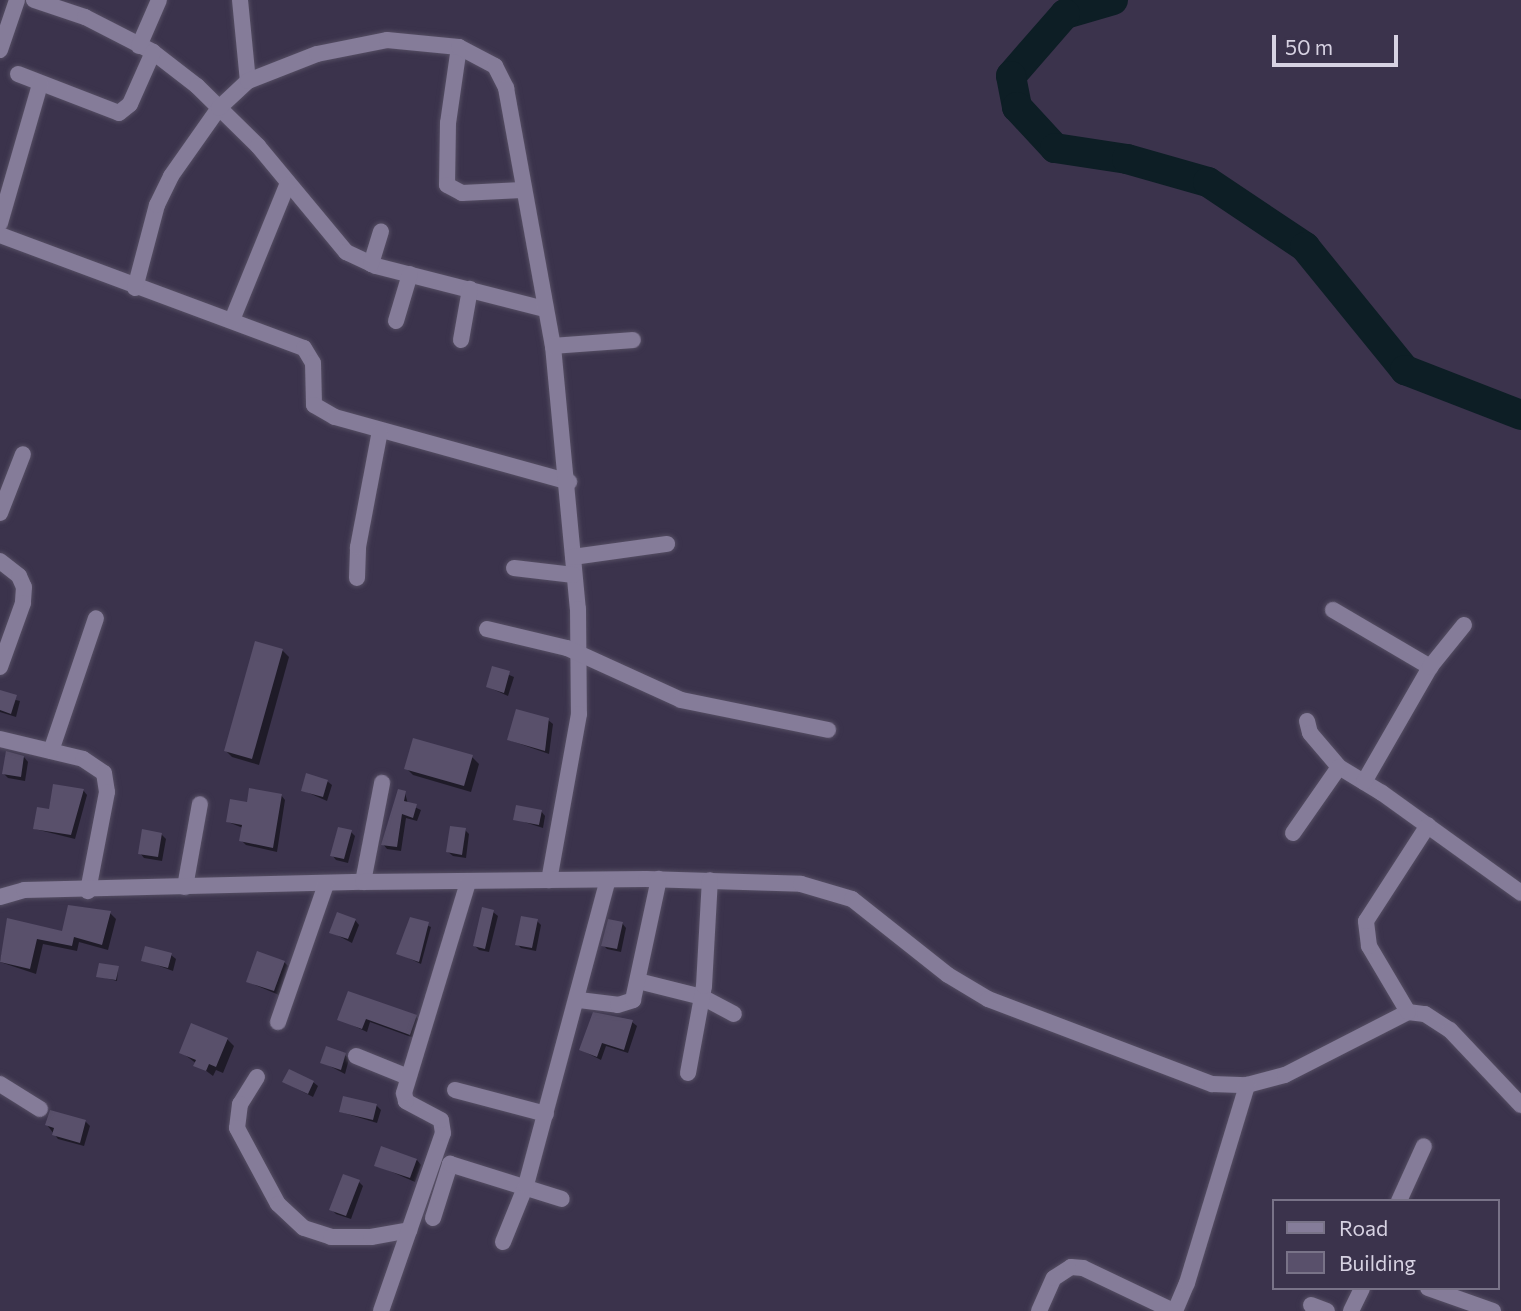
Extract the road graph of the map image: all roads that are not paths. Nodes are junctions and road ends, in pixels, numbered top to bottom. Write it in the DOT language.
graph roads {
  1 [pos="17,0"];
  2 [pos="34,0"];
  3 [pos="159,0"];
  4 [pos="240,0"];
  5 [pos="459,47"];
  6 [pos="146,49"];
  7 [pos="0,50"];
  8 [pos="18,74"];
  9 [pos="248,81"];
  10 [pos="40,84"];
  11 [pos="219,108"];
  12 [pos="287,185"];
  13 [pos="522,190"];
  14 [pos="0,223"];
  15 [pos="381,231"];
  16 [pos="0,235"];
  17 [pos="371,264"];
  18 [pos="410,274"];
  19 [pos="135,288"];
  20 [pos="470,289"];
  21 [pos="545,309"];
  22 [pos="232,320"];
  23 [pos="397,321"];
  24 [pos="461,340"];
  25 [pos="633,340"];
  26 [pos="553,346"];
  27 [pos="380,431"];
  28 [pos="23,454"];
  29 [pos="569,482"];
  30 [pos="0,513"];
  31 [pos="667,544"];
  32 [pos="573,557"];
  33 [pos="0,561"];
  34 [pos="514,568"];
  35 [pos="574,575"];
  36 [pos="357,578"];
  37 [pos="1333,610"];
  38 [pos="96,618"];
  39 [pos="1464,625"];
  40 [pos="487,629"];
  41 [pos="579,654"];
  42 [pos="0,667"];
  43 [pos="1430,667"];
  44 [pos="1307,721"];
  45 [pos="828,730"];
  46 [pos="0,739"];
  47 [pos="51,751"];
  48 [pos="1339,768"];
  49 [pos="1364,782"];
  50 [pos="382,783"];
  51 [pos="200,804"];
  52 [pos="1428,825"];
  53 [pos="1293,833"];
  54 [pos="659,879"];
  55 [pos="549,880"];
  56 [pos="710,880"];
  57 [pos="363,882"];
  58 [pos="468,882"];
  59 [pos="607,882"];
  60 [pos="326,884"];
  61 [pos="185,887"];
  62 [pos="88,891"];
  63 [pos="1521,893"];
  64 [pos="0,897"];
  65 [pos="638,981"];
  66 [pos="702,997"];
  67 [pos="579,1000"];
  68 [pos="1408,1012"];
  69 [pos="734,1014"];
  70 [pos="278,1022"];
  71 [pos="356,1056"];
  72 [pos="688,1073"];
  73 [pos="257,1077"];
  74 [pos="408,1077"];
  75 [pos="0,1084"];
  76 [pos="1247,1085"];
  77 [pos="456,1090"];
  78 [pos="1521,1105"];
  79 [pos="40,1109"];
  80 [pos="545,1114"];
  81 [pos="1424,1146"];
  82 [pos="526,1185"];
  83 [pos="562,1199"];
  84 [pos="1400,1199"];
  85 [pos="433,1218"];
  86 [pos="409,1230"];
  87 [pos="503,1242"];
  88 [pos="1361,1290"];
  89 [pos="1434,1290"];
  90 [pos="1179,1300"];
  91 [pos="381,1311"];
  92 [pos="1039,1311"];
  93 [pos="1351,1311"];
  94 [pos="1493,1311"];
  1 -- 7 [label="street"];
  2 -- 6 [label="street"];
  3 -- 6 [label="street"];
  4 -- 9 [label="street"];
  5 -- 9 [label="street"];
  5 -- 13 [label="street"];
  5 -- 13 [label="street"];
  6 -- 10 [label="street"];
  6 -- 11 [label="street"];
  8 -- 10 [label="street"];
  9 -- 11 [label="street"];
  10 -- 14 [label="street"];
  11 -- 12 [label="street"];
  11 -- 19 [label="street"];
  12 -- 17 [label="street"];
  12 -- 22 [label="street"];
  13 -- 21 [label="street"];
  15 -- 17 [label="street"];
  16 -- 19 [label="street"];
  17 -- 18 [label="street"];
  18 -- 20 [label="street"];
  18 -- 23 [label="street"];
  19 -- 22 [label="street"];
  20 -- 21 [label="street"];
  20 -- 24 [label="street"];
  21 -- 26 [label="street"];
  22 -- 27 [label="street"];
  25 -- 26 [label="street"];
  26 -- 29 [label="street"];
  27 -- 29 [label="street"];
  27 -- 36 [label="street"];
  28 -- 30 [label="street"];
  29 -- 32 [label="street"];
  31 -- 32 [label="street"];
  32 -- 35 [label="street"];
  33 -- 42 [label="street"];
  34 -- 35 [label="street"];
  35 -- 41 [label="street"];
  37 -- 43 [label="street"];
  38 -- 47 [label="street"];
  39 -- 43 [label="street"];
  40 -- 41 [label="street"];
  41 -- 45 [label="street"];
  41 -- 55 [label="street"];
  43 -- 49 [label="street"];
  44 -- 48 [label="street"];
  46 -- 47 [label="street"];
  47 -- 62 [label="street"];
  48 -- 49 [label="street"];
  48 -- 53 [label="street"];
  49 -- 52 [label="street"];
  50 -- 57 [label="street"];
  51 -- 61 [label="street"];
  52 -- 63 [label="street"];
  52 -- 68 [label="street"];
  54 -- 56 [label="street"];
  54 -- 59 [label="street"];
  54 -- 65 [label="street"];
  55 -- 58 [label="street"];
  55 -- 59 [label="street"];
  56 -- 66 [label="street"];
  56 -- 76 [label="street"];
  57 -- 58 [label="street"];
  57 -- 60 [label="street"];
  58 -- 74 [label="street"];
  59 -- 67 [label="street"];
  60 -- 61 [label="street"];
  60 -- 70 [label="street"];
  61 -- 62 [label="street"];
  62 -- 64 [label="street"];
  65 -- 66 [label="street"];
  65 -- 67 [label="street"];
  66 -- 69 [label="street"];
  66 -- 72 [label="street"];
  67 -- 80 [label="street"];
  68 -- 76 [label="street"];
  68 -- 78 [label="street"];
  71 -- 74 [label="street"];
  73 -- 86 [label="street"];
  74 -- 86 [label="street"];
  75 -- 79 [label="street"];
  76 -- 90 [label="street"];
  77 -- 80 [label="street"];
  80 -- 82 [label="street"];
  81 -- 84 [label="street"];
  82 -- 83 [label="street"];
  82 -- 85 [label="street"];
  82 -- 87 [label="street"];
  86 -- 91 [label="street"];
  88 -- 93 [label="street"];
  89 -- 94 [label="street"];
  90 -- 92 [label="street"];
}
